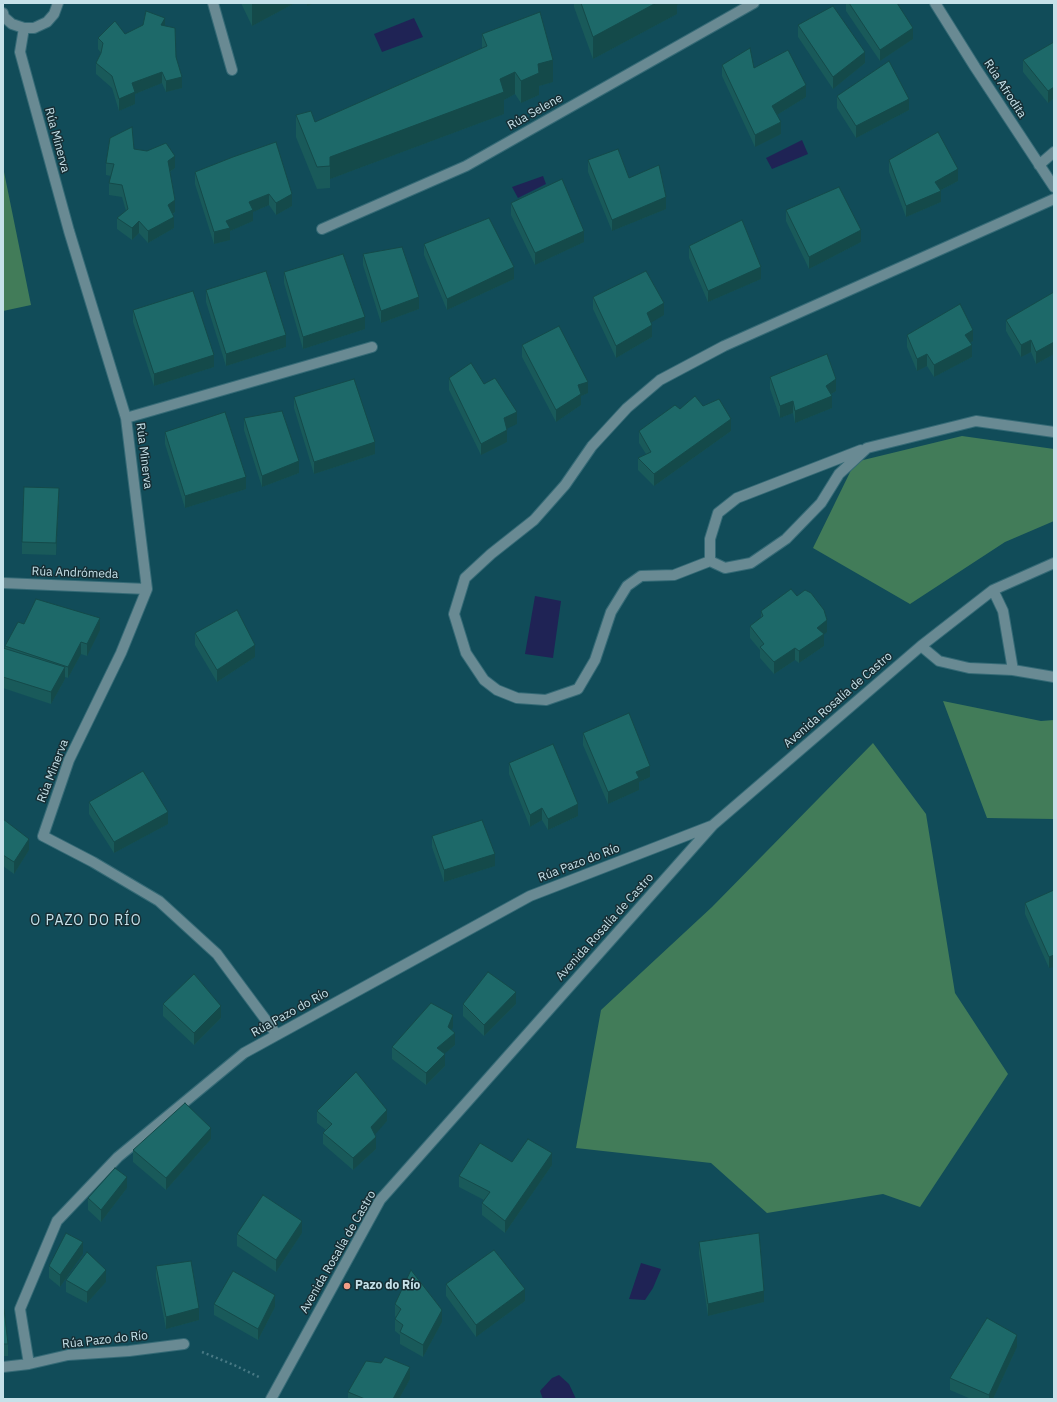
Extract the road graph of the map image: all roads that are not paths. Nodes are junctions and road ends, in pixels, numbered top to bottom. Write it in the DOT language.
graph roads {
  1 [pos="58,3"];
  2 [pos="213,3"];
  3 [pos="754,3"];
  4 [pos="935,3"];
  5 [pos="4,16"];
  6 [pos="24,28"];
  7 [pos="232,70"];
  8 [pos="1054,152"];
  9 [pos="1039,165"];
  10 [pos="1054,187"];
  11 [pos="1054,199"];
  12 [pos="322,229"];
  13 [pos="372,347"];
  14 [pos="126,418"];
  15 [pos="1054,432"];
  16 [pos="867,448"];
  17 [pos="710,561"];
  18 [pos="1054,563"];
  19 [pos="3,583"];
  20 [pos="147,588"];
  21 [pos="993,590"];
  22 [pos="921,646"];
  23 [pos="1013,670"];
  24 [pos="1054,677"];
  25 [pos="713,825"];
  26 [pos="277,1035"];
  27 [pos="184,1344"];
  28 [pos="29,1364"];
  29 [pos="3,1366"];
  30 [pos="271,1399"];
  1 -- 6 [label="street"];
  2 -- 7 [label="street"];
  3 -- 12 [label="street, Rúa Selene"];
  4 -- 9 [label="street, Rúa Afrodita"];
  5 -- 6 [label="street"];
  6 -- 14 [label="street, Rúa Minerva"];
  8 -- 9 [label="street"];
  9 -- 10 [label="street, Rúa Afrodita"];
  11 -- 17 [label="street"];
  13 -- 14 [label="street, Rúa Minerva"];
  14 -- 20 [label="street, Rúa Minerva"];
  15 -- 16 [label="street"];
  16 -- 17 [label="street"];
  16 -- 17 [label="street"];
  18 -- 21 [label="street, Avenida Rosalía de Castro"];
  19 -- 20 [label="street, Rúa Andrómeda"];
  20 -- 26 [label="street, Rúa Minerva"];
  21 -- 22 [label="street, Avenida Rosalía de Castro"];
  21 -- 23 [label="street"];
  22 -- 23 [label="street"];
  22 -- 25 [label="street, Avenida Rosalía de Castro"];
  23 -- 24 [label="street"];
  25 -- 26 [label="street, Rúa Pazo do Río"];
  25 -- 30 [label="street, Avenida Rosalía de Castro"];
  26 -- 28 [label="street, Rúa Pazo do Río"];
  27 -- 28 [label="street, Rúa Pazo do Río"];
  28 -- 29 [label="street, Rúa Pazo do Río"];
}
